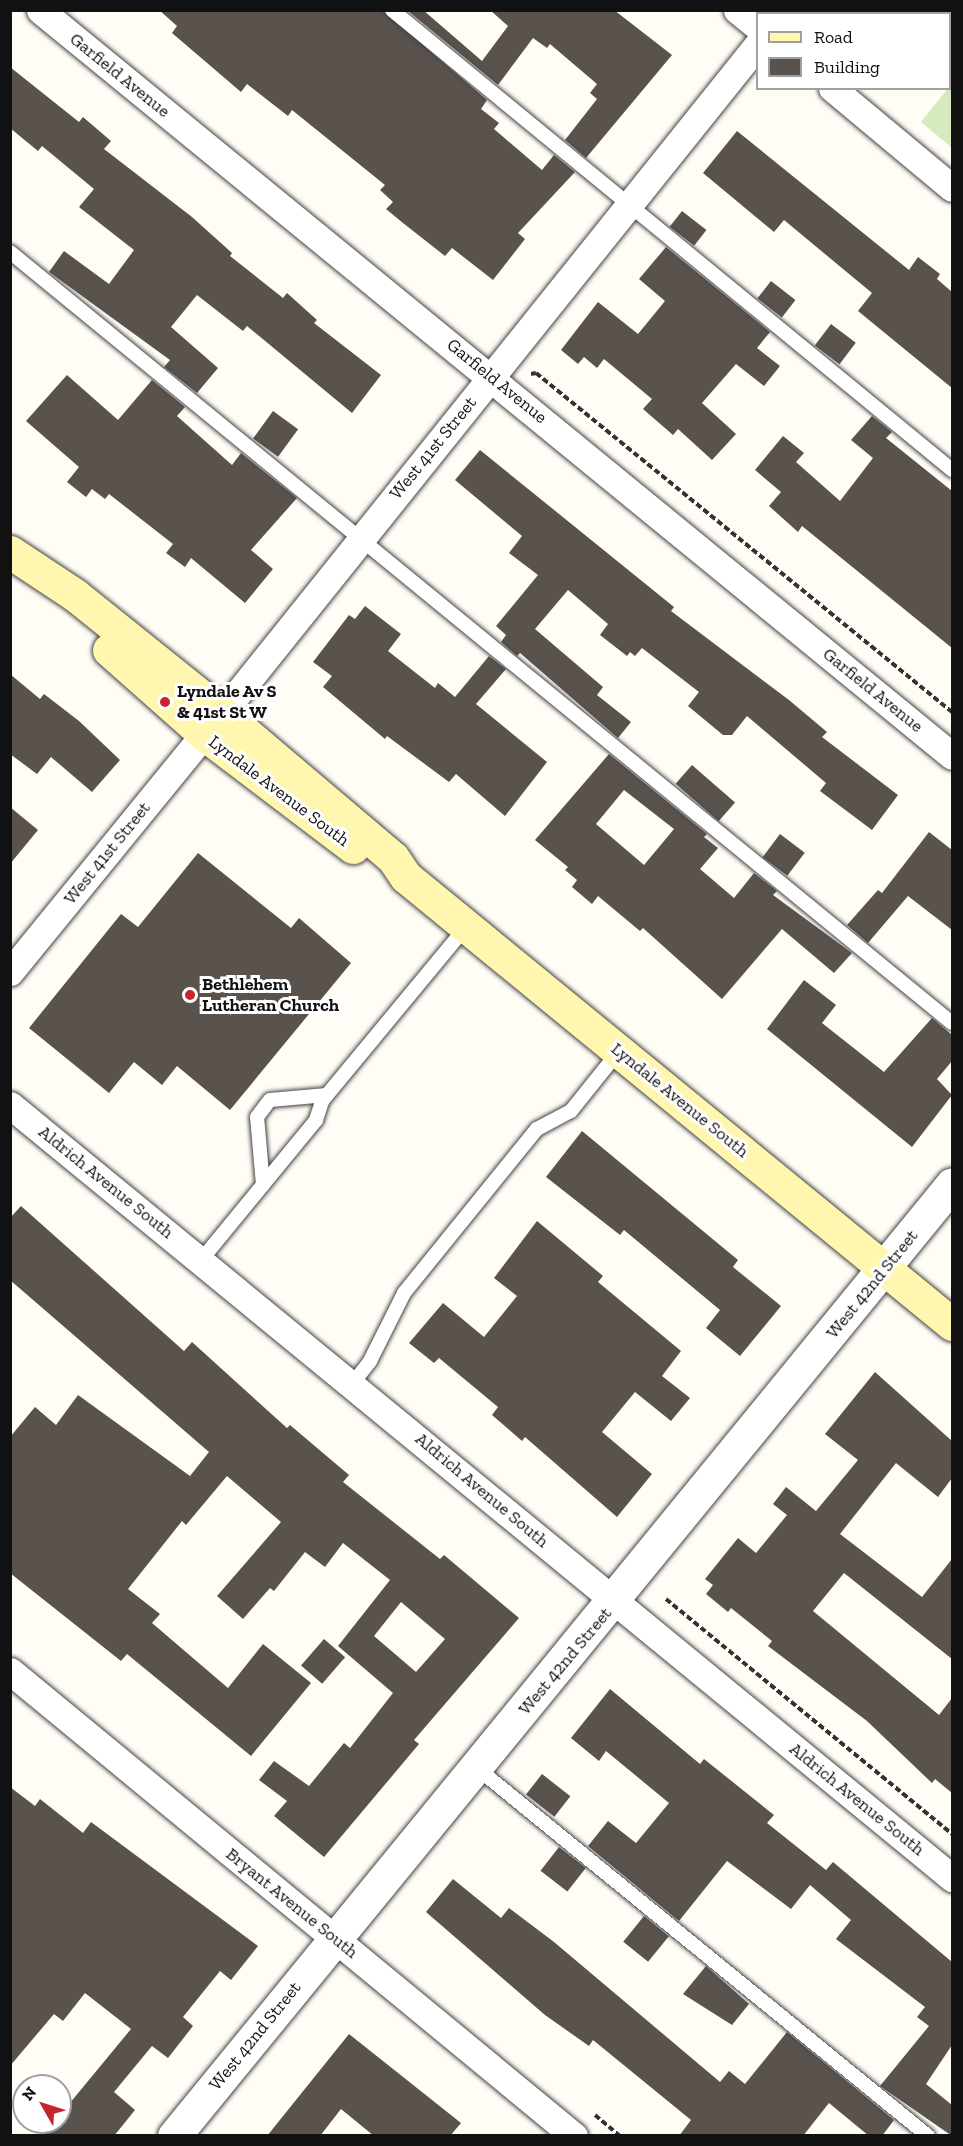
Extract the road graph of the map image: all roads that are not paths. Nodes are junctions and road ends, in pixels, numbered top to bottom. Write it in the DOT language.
graph roads {
  1 [pos="40,10"];
  2 [pos="392,10"];
  3 [pos="737,10"];
  4 [pos="756,25"];
  5 [pos="756,46"];
  6 [pos="834,90"];
  7 [pos="952,188"];
  8 [pos="630,203"];
  9 [pos="10,252"];
  10 [pos="491,376"];
  11 [pos="952,470"];
  12 [pos="361,538"];
  13 [pos="20,560"];
  14 [pos="213,724"];
  15 [pos="952,756"];
  16 [pos="466,926"];
  17 [pos="10,972"];
  18 [pos="952,1023"];
  19 [pos="619,1050"];
  20 [pos="327,1095"];
  21 [pos="10,1105"];
  22 [pos="952,1184"];
  23 [pos="263,1185"];
  24 [pos="202,1259"];
  25 [pos="885,1269"];
  26 [pos="952,1324"];
  27 [pos="353,1383"];
  28 [pos="614,1600"];
  29 [pos="10,1671"];
  30 [pos="477,1768"];
  31 [pos="952,1878"];
  32 [pos="335,1938"];
  33 [pos="174,2136"];
  34 [pos="574,2136"];
  35 [pos="928,2136"];
  1 -- 10 [label="street, Garfield Avenue"];
  2 -- 8 [label="lane"];
  3 -- 4 [label="street"];
  5 -- 8 [label="street, West 41st Street"];
  6 -- 7 [label="street"];
  8 -- 10 [label="street, West 41st Street"];
  8 -- 11 [label="lane"];
  9 -- 12 [label="lane"];
  10 -- 12 [label="street, West 41st Street"];
  10 -- 15 [label="street, Garfield Avenue"];
  12 -- 14 [label="street, West 41st Street"];
  12 -- 18 [label="lane"];
  13 -- 14 [label="main road, Lyndale Avenue South"];
  14 -- 16 [label="main road, Lyndale Avenue South"];
  14 -- 17 [label="street, West 41st Street"];
  16 -- 19 [label="main road, Lyndale Avenue South"];
  16 -- 20 [label="lane"];
  19 -- 25 [label="main road, Lyndale Avenue South"];
  19 -- 27 [label="lane"];
  20 -- 23 [label="lane"];
  20 -- 23 [label="lane"];
  21 -- 24 [label="street, Aldrich Avenue South"];
  22 -- 25 [label="street, West 42nd Street"];
  23 -- 24 [label="lane"];
  24 -- 27 [label="street, Aldrich Avenue South"];
  25 -- 26 [label="main road, Lyndale Avenue South"];
  25 -- 28 [label="street, West 42nd Street"];
  27 -- 28 [label="street, Aldrich Avenue South"];
  28 -- 30 [label="street, West 42nd Street"];
  28 -- 31 [label="street, Aldrich Avenue South"];
  29 -- 32 [label="street, Bryant Avenue South"];
  30 -- 32 [label="street, West 42nd Street"];
  30 -- 35 [label="lane"];
  32 -- 33 [label="street, West 42nd Street"];
  32 -- 34 [label="street, Bryant Avenue South"];
}
